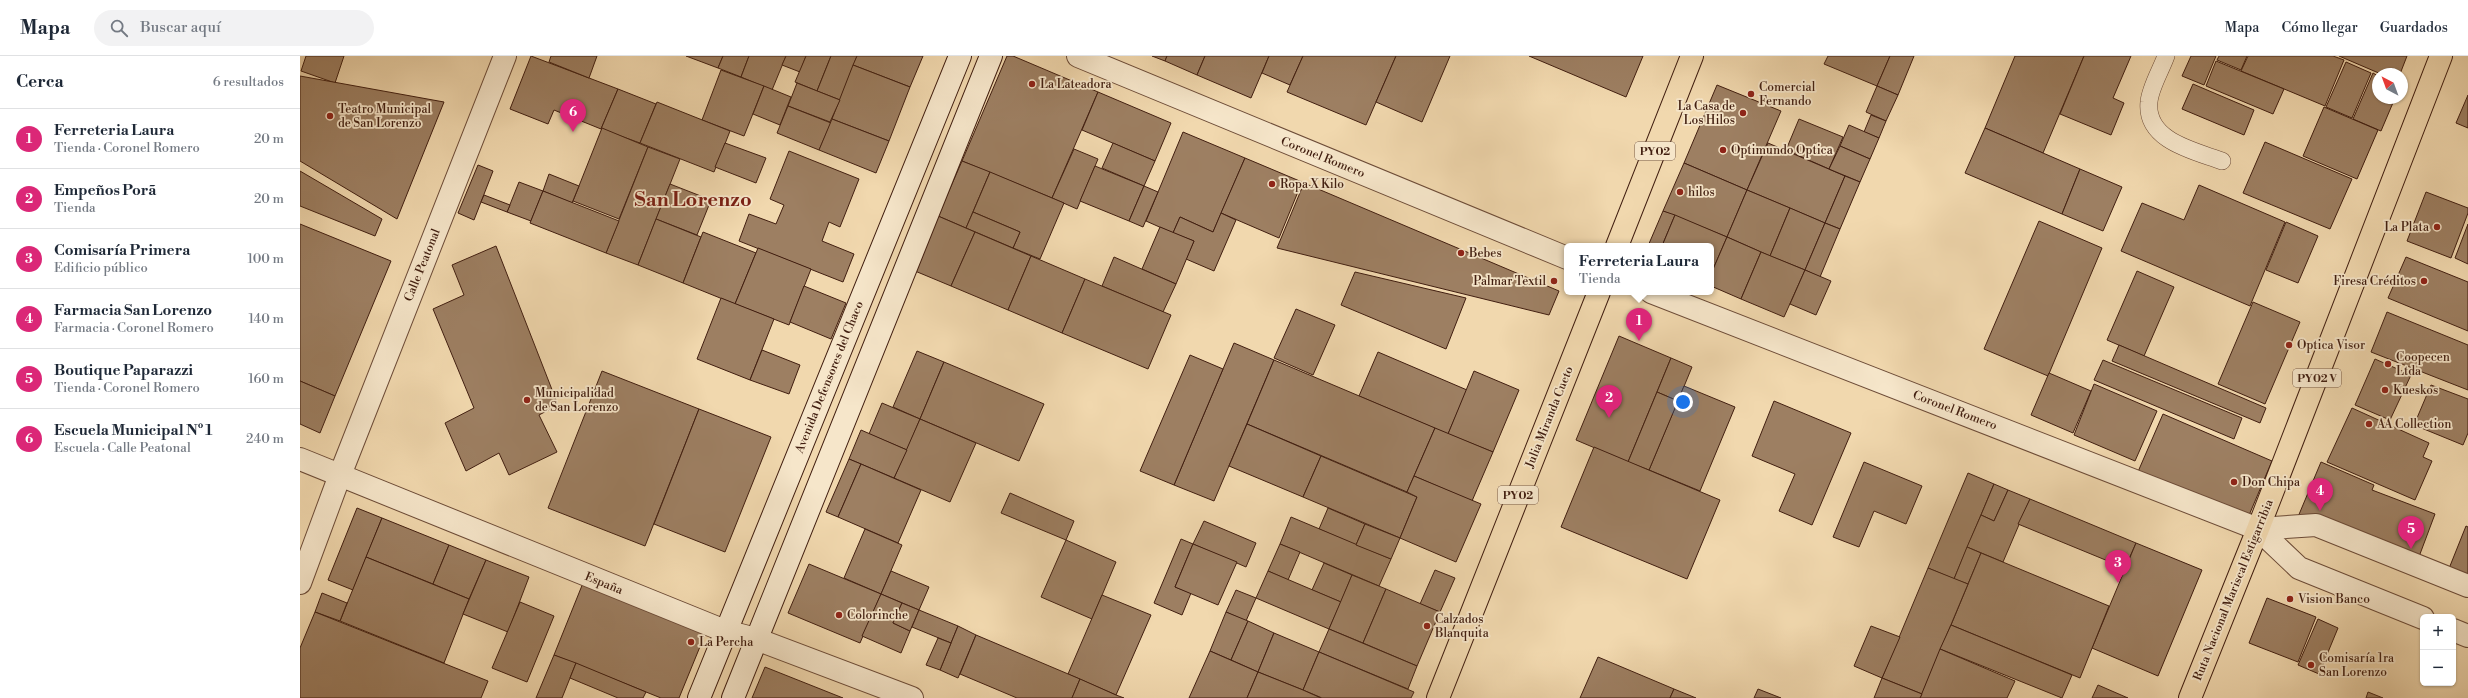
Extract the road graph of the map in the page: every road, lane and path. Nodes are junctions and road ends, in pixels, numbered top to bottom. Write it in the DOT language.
graph roads {
  1 [pos="505,56"];
  2 [pos="960,56"];
  3 [pos="992,56"];
  4 [pos="1078,56"];
  5 [pos="1692,56"];
  6 [pos="2166,56"];
  7 [pos="2441,56"];
  8 [pos="2222,161"];
  9 [pos="1618,243"];
  10 [pos="1564,257"];
  11 [pos="1598,295"];
  12 [pos="1659,295"];
  13 [pos="300,459"];
  14 [pos="340,475"];
  15 [pos="2258,529"];
  16 [pos="300,583"];
  17 [pos="2468,586"];
  18 [pos="2420,617"];
  19 [pos="725,631"];
  20 [pos="2456,631"];
  21 [pos="2468,636"];
  22 [pos="756,639"];
  23 [pos="699,698"];
  24 [pos="733,698"];
  25 [pos="912,698"];
  26 [pos="1438,698"];
  27 [pos="2190,698"];
  1 -- 14 [label="street, Calle Peatonal"];
  2 -- 19 [label="street, Avenida Defensores del Chaco"];
  3 -- 22 [label="street"];
  4 -- 10 [label="street, Coronel Romero"];
  5 -- 9 [label="highway, PY02"];
  6 -- 8 [label="lane"];
  7 -- 15 [label="highway, Ruta Nacional Mariscal Estigarribia / PY02 V"];
  11 -- 26 [label="highway, Julia Miranda Cueto / PY02"];
  12 -- 15 [label="street, Coronel Romero"];
  13 -- 14 [label="street, España"];
  14 -- 16 [label="street"];
  14 -- 19 [label="street, España"];
  15 -- 17 [label="street, Coronel Romero"];
  15 -- 18 [label="street, Coronel Romero"];
  15 -- 27 [label="highway, Ruta Nacional Mariscal Estigarribia / PY02 V"];
  19 -- 22 [label="street, España"];
  19 -- 23 [label="street, Avenida Defensores del Chaco"];
  20 -- 21 [label="street"];
  22 -- 24 [label="street"];
  22 -- 25 [label="street, España"];
}
